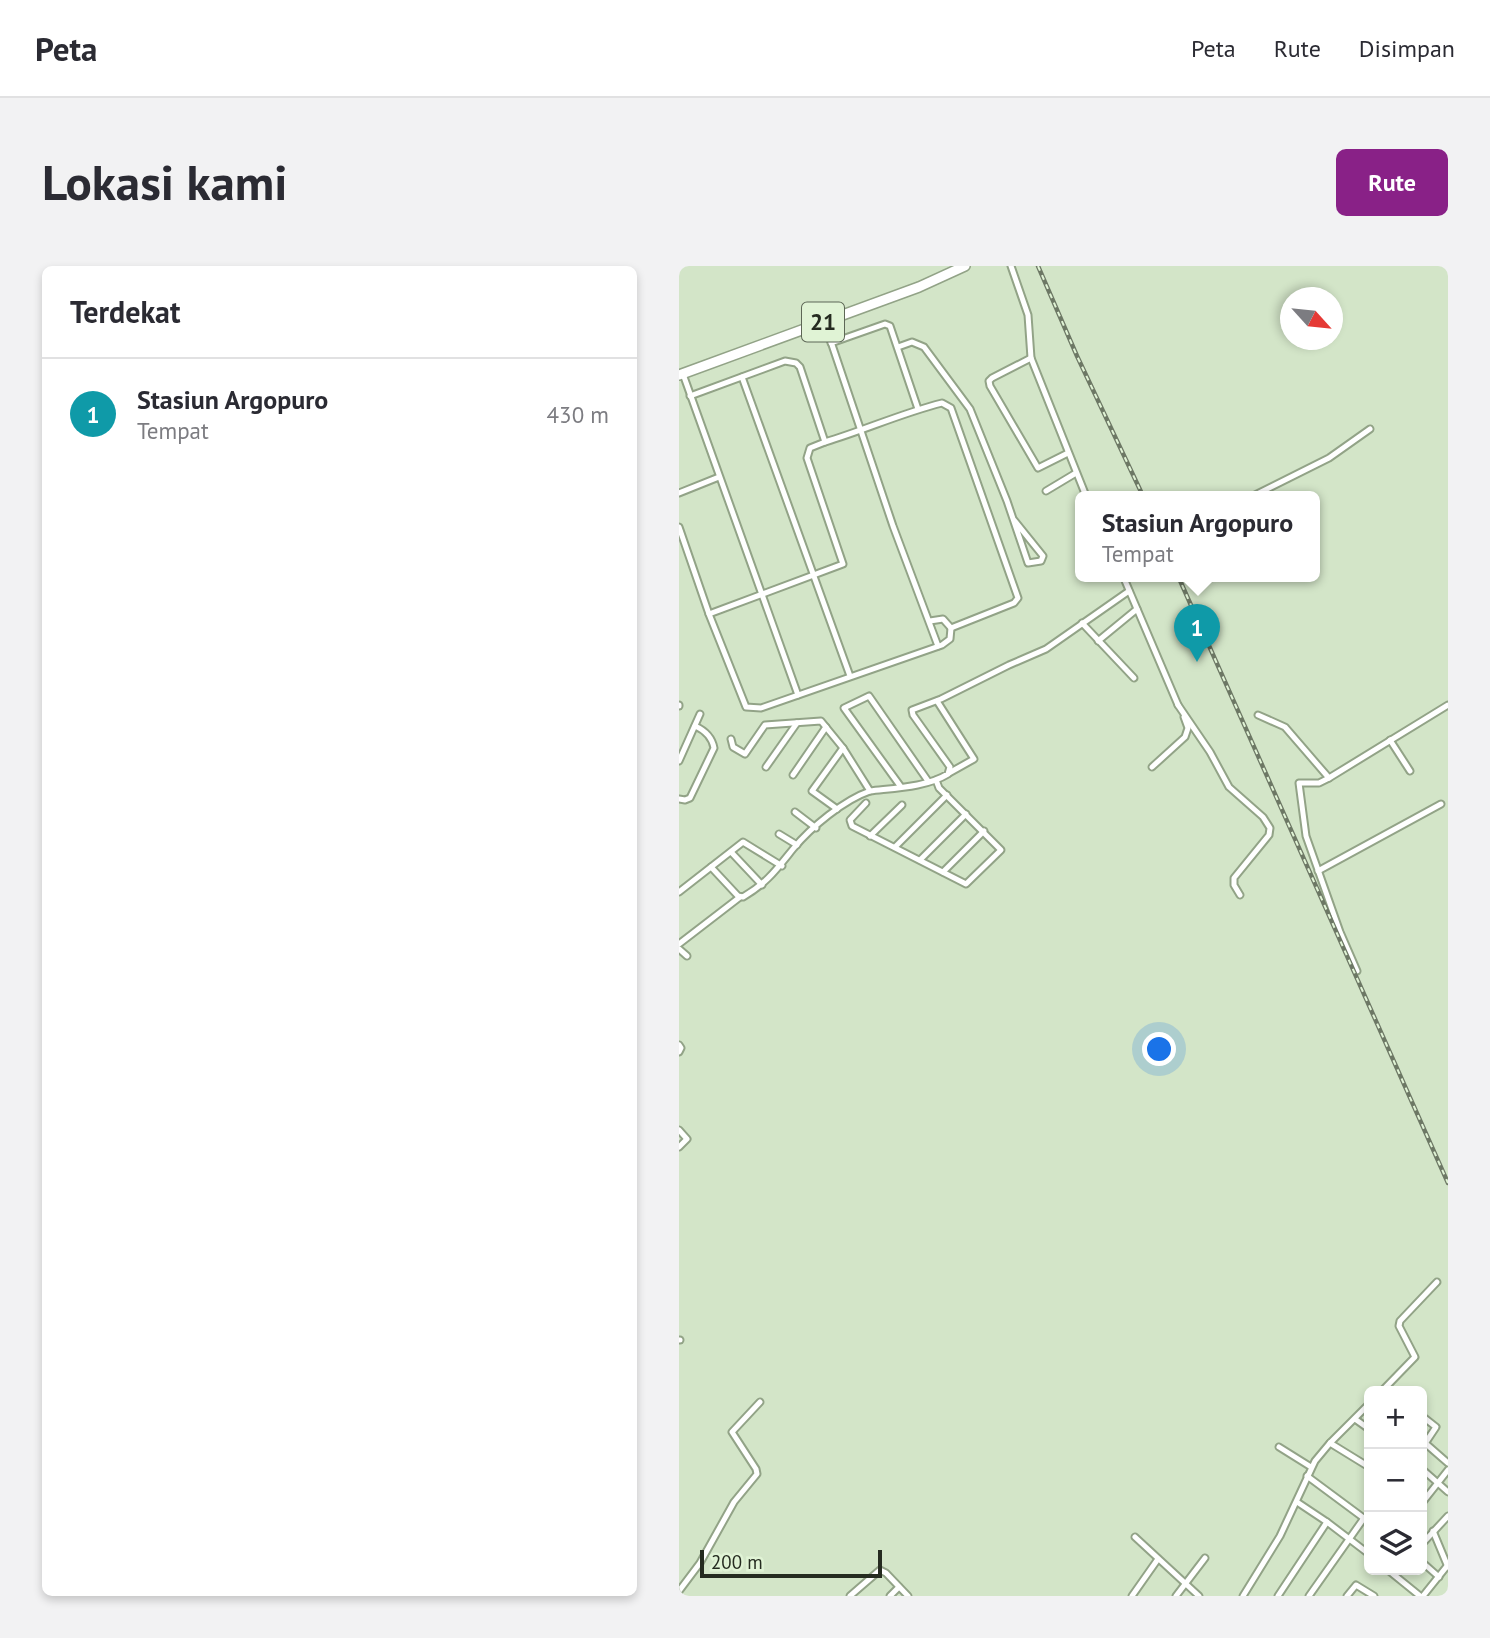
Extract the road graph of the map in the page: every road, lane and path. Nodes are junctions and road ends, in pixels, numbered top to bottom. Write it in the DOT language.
graph roads {
  1 [pos="965,266"];
  2 [pos="1011,266"];
  3 [pos="824,321"];
  4 [pos="831,343"];
  5 [pos="898,346"];
  6 [pos="1031,358"];
  7 [pos="681,374"];
  8 [pos="742,377"];
  9 [pos="690,396"];
  10 [pos="918,409"];
  11 [pos="1370,429"];
  12 [pos="862,431"];
  13 [pos="825,442"];
  14 [pos="1068,453"];
  15 [pos="1076,473"];
  16 [pos="719,477"];
  17 [pos="1046,491"];
  18 [pos="1084,491"];
  19 [pos="1263,491"];
  20 [pos="679,493"];
  21 [pos="1014,520"];
  22 [pos="679,527"];
  23 [pos="813,576"];
  24 [pos="1125,582"];
  25 [pos="1129,591"];
  26 [pos="762,594"];
  27 [pos="1137,609"];
  28 [pos="709,614"];
  29 [pos="930,621"];
  30 [pos="1083,623"];
  31 [pos="951,628"];
  32 [pos="1098,641"];
  33 [pos="938,646"];
  34 [pos="850,676"];
  35 [pos="1135,678"];
  36 [pos="798,695"];
  37 [pos="937,701"];
  38 [pos="1178,705"];
  39 [pos="1448,705"];
  40 [pos="700,714"];
  41 [pos="1258,715"];
  42 [pos="797,723"];
  43 [pos="695,726"];
  44 [pos="827,727"];
  45 [pos="731,739"];
  46 [pos="1390,740"];
  47 [pos="843,748"];
  48 [pos="679,761"];
  49 [pos="766,767"];
  50 [pos="1152,767"];
  51 [pos="1410,771"];
  52 [pos="949,774"];
  53 [pos="793,775"];
  54 [pos="1329,778"];
  55 [pos="936,779"];
  56 [pos="928,781"];
  57 [pos="901,787"];
  58 [pos="870,791"];
  59 [pos="947,796"];
  60 [pos="679,799"];
  61 [pos="866,803"];
  62 [pos="1441,804"];
  63 [pos="902,805"];
  64 [pos="837,809"];
  65 [pos="795,812"];
  66 [pos="966,814"];
  67 [pos="817,828"];
  68 [pos="984,831"];
  69 [pos="779,834"];
  70 [pos="870,836"];
  71 [pos="797,845"];
  72 [pos="895,848"];
  73 [pos="731,852"];
  74 [pos="919,860"];
  75 [pos="782,866"];
  76 [pos="711,867"];
  77 [pos="1318,871"];
  78 [pos="943,872"];
  79 [pos="762,885"];
  80 [pos="679,892"];
  81 [pos="1240,895"];
  82 [pos="740,897"];
  83 [pos="679,947"];
  84 [pos="687,956"];
  85 [pos="1357,971"];
  86 [pos="679,1045"];
  87 [pos="679,1052"];
  88 [pos="679,1130"];
  89 [pos="679,1147"];
  90 [pos="1437,1282"];
  91 [pos="1389,1386"];
  92 [pos="760,1402"];
  93 [pos="1364,1409"];
  94 [pos="1355,1419"];
  95 [pos="1427,1420"];
  96 [pos="1364,1425"];
  97 [pos="1427,1439"];
  98 [pos="1330,1443"];
  99 [pos="1279,1447"];
  100 [pos="1427,1448"];
  101 [pos="1448,1463"];
  102 [pos="1364,1464"];
  103 [pos="1311,1467"];
  104 [pos="1448,1470"];
  105 [pos="1427,1473"];
  106 [pos="1307,1476"];
  107 [pos="1437,1482"];
  108 [pos="1448,1492"];
  109 [pos="1427,1496"];
  110 [pos="1297,1502"];
  111 [pos="1448,1516"];
  112 [pos="1364,1518"];
  113 [pos="1327,1522"];
  114 [pos="1364,1523"];
  115 [pos="1433,1531"];
  116 [pos="1135,1537"];
  117 [pos="1349,1538"];
  118 [pos="1427,1538"];
  119 [pos="1364,1551"];
  120 [pos="1205,1558"];
  121 [pos="1158,1559"];
  122 [pos="1427,1566"];
  123 [pos="1448,1566"];
  124 [pos="1395,1575"];
  125 [pos="1439,1577"];
  126 [pos="1185,1583"];
  127 [pos="899,1587"];
  128 [pos="679,1591"];
  129 [pos="1246,1595"];
  130 [pos="850,1596"];
  131 [pos="890,1596"];
  132 [pos="908,1596"];
  133 [pos="1132,1596"];
  134 [pos="1176,1596"];
  135 [pos="1199,1596"];
  136 [pos="1278,1596"];
  137 [pos="1309,1596"];
  138 [pos="1347,1596"];
  139 [pos="1374,1596"];
  140 [pos="1422,1596"];
  1 -- 3 [label="highway, 21"];
  2 -- 6 [label="street"];
  3 -- 4 [label="street"];
  3 -- 7 [label="highway, 21"];
  4 -- 5 [label="street"];
  4 -- 12 [label="street"];
  5 -- 10 [label="street"];
  5 -- 21 [label="street"];
  6 -- 14 [label="street"];
  6 -- 14 [label="street"];
  7 -- 9 [label="street"];
  8 -- 9 [label="street"];
  8 -- 13 [label="street"];
  8 -- 23 [label="street"];
  9 -- 16 [label="street"];
  10 -- 12 [label="street"];
  10 -- 31 [label="street"];
  11 -- 19 [label="street"];
  12 -- 13 [label="street"];
  12 -- 29 [label="street"];
  13 -- 23 [label="street"];
  14 -- 15 [label="street"];
  15 -- 17 [label="street"];
  15 -- 18 [label="street"];
  16 -- 20 [label="street"];
  16 -- 26 [label="street"];
  21 -- 21 [label="street"];
  22 -- 28 [label="street"];
  23 -- 26 [label="street"];
  23 -- 34 [label="street"];
  24 -- 25 [label="street"];
  25 -- 27 [label="street"];
  25 -- 30 [label="street"];
  26 -- 28 [label="street"];
  26 -- 36 [label="street"];
  27 -- 32 [label="street"];
  27 -- 38 [label="street"];
  28 -- 36 [label="street"];
  29 -- 31 [label="street"];
  29 -- 33 [label="street"];
  30 -- 32 [label="street"];
  30 -- 37 [label="street"];
  31 -- 33 [label="street"];
  32 -- 35 [label="street"];
  33 -- 34 [label="street"];
  34 -- 36 [label="street"];
  37 -- 52 [label="street"];
  37 -- 52 [label="street"];
  38 -- 50 [label="street"];
  38 -- 81 [label="street"];
  39 -- 46 [label="street"];
  40 -- 43 [label="street"];
  41 -- 54 [label="street"];
  42 -- 44 [label="street"];
  42 -- 45 [label="street"];
  42 -- 49 [label="street"];
  43 -- 48 [label="street"];
  43 -- 60 [label="street"];
  44 -- 47 [label="street"];
  44 -- 53 [label="street"];
  46 -- 51 [label="street"];
  46 -- 54 [label="street"];
  47 -- 58 [label="street"];
  47 -- 64 [label="street"];
  52 -- 55 [label="street"];
  54 -- 77 [label="street"];
  55 -- 56 [label="street"];
  55 -- 59 [label="street"];
  56 -- 57 [label="street"];
  56 -- 57 [label="street"];
  57 -- 58 [label="street"];
  58 -- 64 [label="street"];
  59 -- 66 [label="street"];
  59 -- 72 [label="street"];
  61 -- 70 [label="street"];
  62 -- 77 [label="street"];
  63 -- 70 [label="street"];
  64 -- 67 [label="street"];
  65 -- 67 [label="street"];
  66 -- 68 [label="street"];
  66 -- 74 [label="street"];
  67 -- 71 [label="street"];
  68 -- 78 [label="street"];
  68 -- 78 [label="street"];
  69 -- 71 [label="street"];
  70 -- 72 [label="street"];
  71 -- 75 [label="street"];
  72 -- 74 [label="street"];
  73 -- 75 [label="street"];
  73 -- 76 [label="street"];
  73 -- 79 [label="street"];
  74 -- 78 [label="street"];
  75 -- 79 [label="street"];
  76 -- 80 [label="street"];
  76 -- 82 [label="street"];
  77 -- 85 [label="street"];
  79 -- 82 [label="street"];
  82 -- 83 [label="street"];
  83 -- 84 [label="street"];
  86 -- 87 [label="street"];
  88 -- 89 [label="street"];
  90 -- 91 [label="street"];
  92 -- 128 [label="street"];
  93 -- 94 [label="street"];
  94 -- 96 [label="street"];
  94 -- 98 [label="street"];
  95 -- 97 [label="street"];
  98 -- 102 [label="street"];
  98 -- 103 [label="street"];
  99 -- 103 [label="street"];
  100 -- 101 [label="street"];
  103 -- 106 [label="street"];
  104 -- 107 [label="street"];
  105 -- 107 [label="street"];
  106 -- 110 [label="street"];
  106 -- 112 [label="street"];
  107 -- 108 [label="street"];
  107 -- 109 [label="street"];
  110 -- 113 [label="street"];
  110 -- 129 [label="street"];
  111 -- 115 [label="street"];
  113 -- 117 [label="street"];
  113 -- 136 [label="street"];
  114 -- 117 [label="street"];
  115 -- 118 [label="street"];
  115 -- 123 [label="street"];
  116 -- 121 [label="street"];
  117 -- 119 [label="street"];
  117 -- 137 [label="street"];
  120 -- 126 [label="street"];
  121 -- 126 [label="street"];
  121 -- 133 [label="street"];
  122 -- 125 [label="street"];
  123 -- 125 [label="street"];
  124 -- 140 [label="street"];
  125 -- 140 [label="street"];
  126 -- 134 [label="street"];
  126 -- 135 [label="street"];
  127 -- 130 [label="street"];
  127 -- 131 [label="street"];
  127 -- 132 [label="street"];
  138 -- 139 [label="street"];
}
